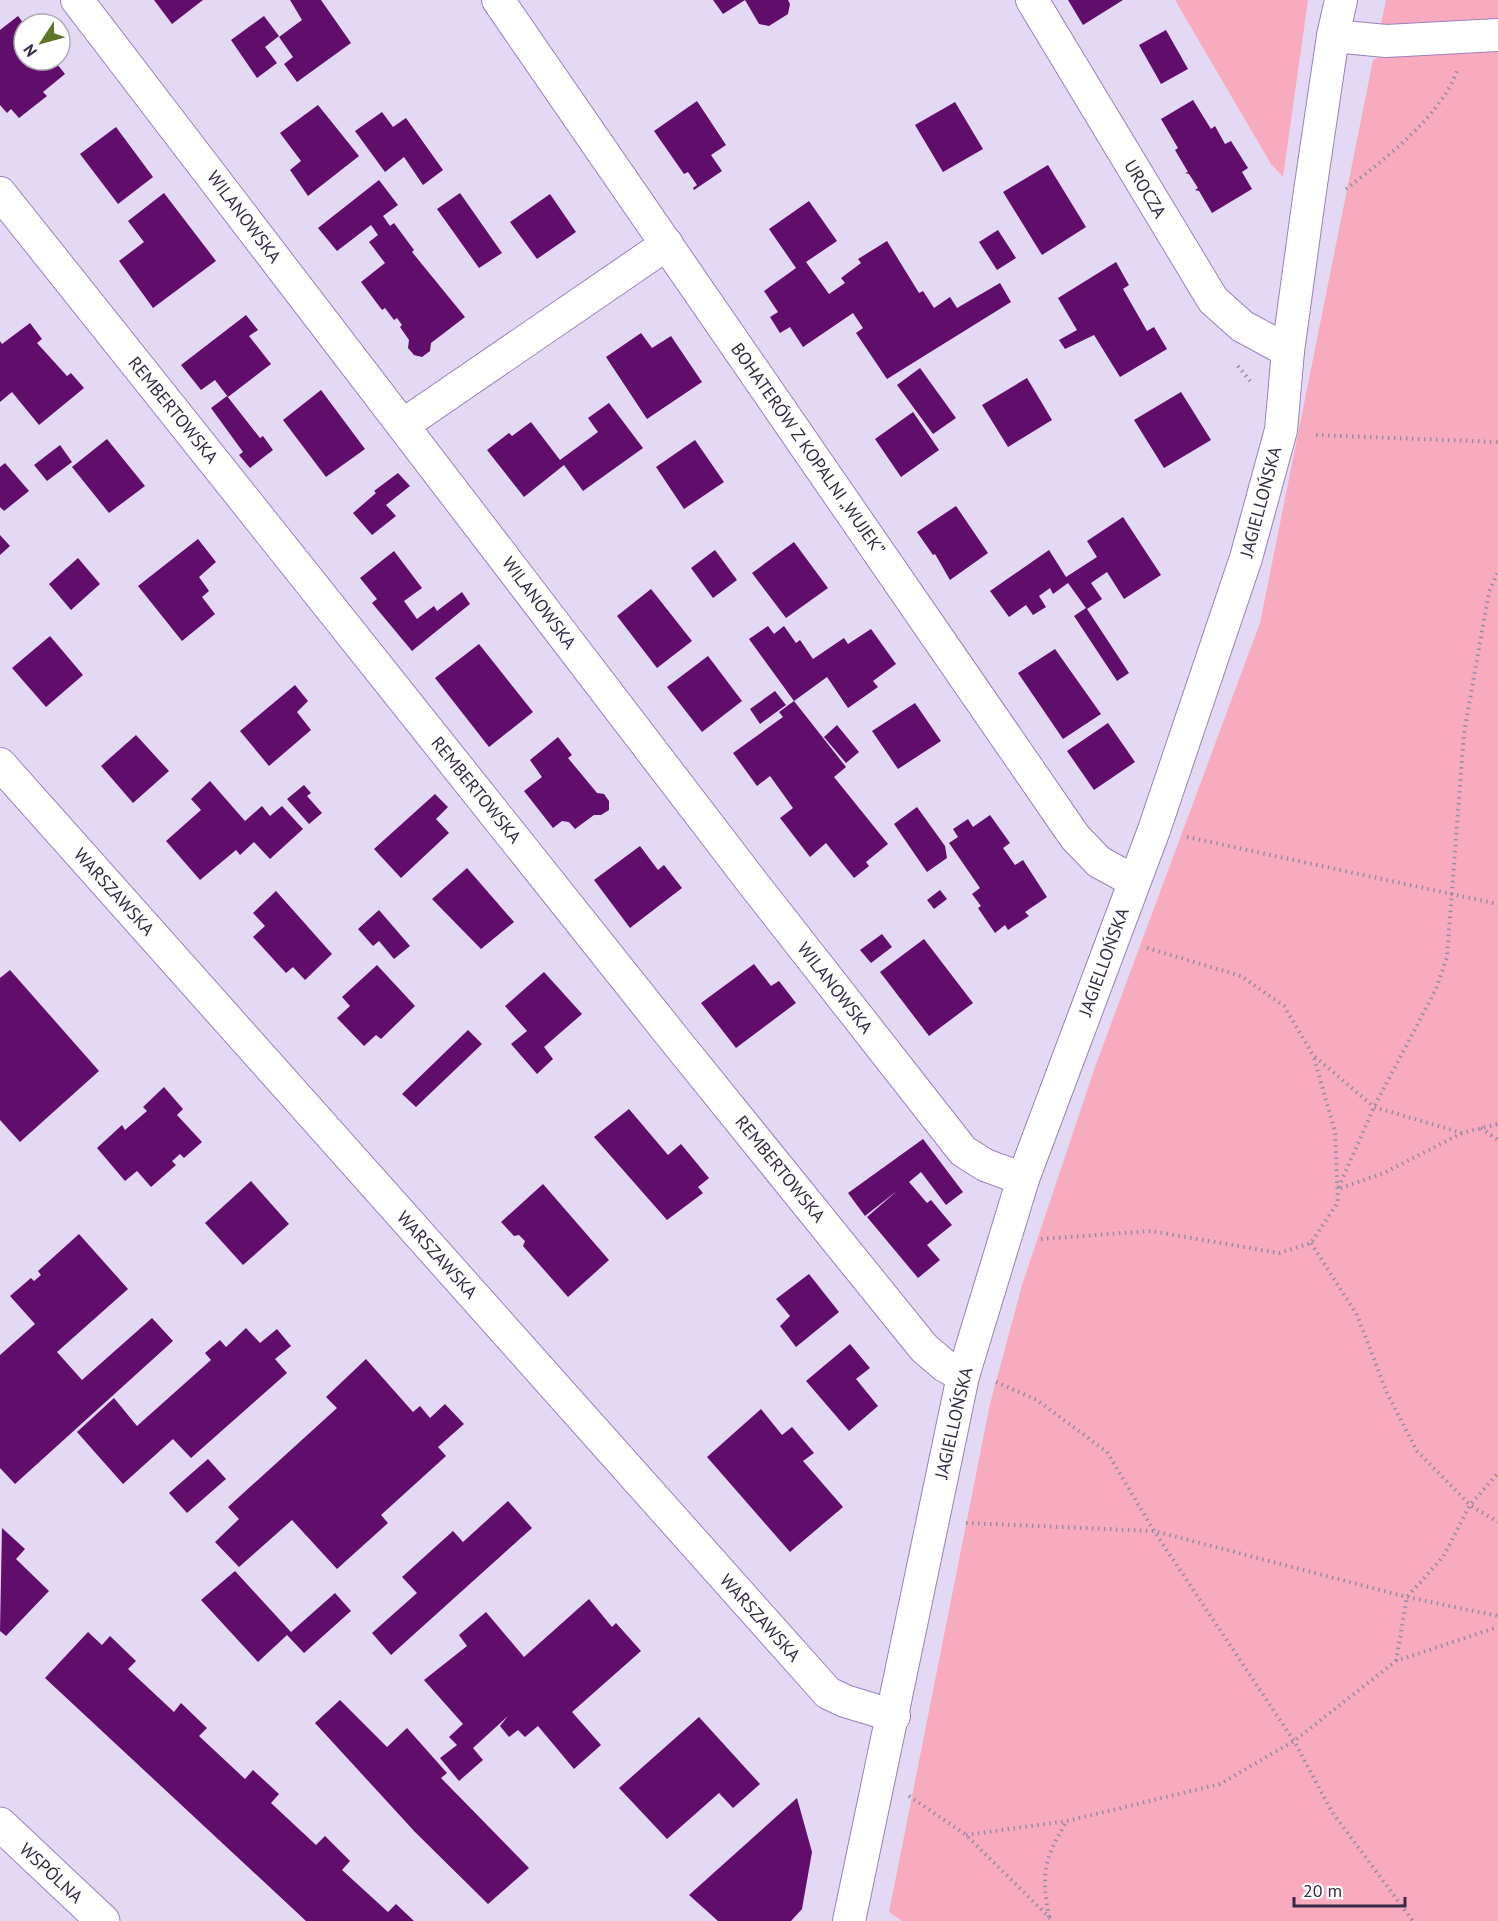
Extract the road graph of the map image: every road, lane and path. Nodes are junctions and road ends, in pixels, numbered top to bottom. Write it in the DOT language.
graph roads {
  1 [pos="77,0"];
  2 [pos="498,0"];
  3 [pos="1032,0"];
  4 [pos="1341,0"];
  5 [pos="1333,36"];
  6 [pos="1498,36"];
  7 [pos="1465,39"];
  8 [pos="1310,191"];
  9 [pos="0,193"];
  10 [pos="667,244"];
  11 [pos="1287,351"];
  12 [pos="1237,363"];
  13 [pos="1250,382"];
  14 [pos="403,425"];
  15 [pos="1281,430"];
  16 [pos="1498,442"];
  17 [pos="1498,572"];
  18 [pos="0,764"];
  19 [pos="1154,830"];
  20 [pos="1134,881"];
  21 [pos="1452,894"];
  22 [pos="1498,904"];
  23 [pos="1145,947"];
  24 [pos="1313,1055"];
  25 [pos="1374,1107"];
  26 [pos="1498,1124"];
  27 [pos="1481,1128"];
  28 [pos="1462,1133"];
  29 [pos="1498,1140"];
  30 [pos="1023,1179"];
  31 [pos="1338,1189"];
  32 [pos="1031,1240"];
  33 [pos="1311,1243"];
  34 [pos="976,1378"];
  35 [pos="1498,1473"];
  36 [pos="1470,1505"];
  37 [pos="1498,1521"];
  38 [pos="956,1522"];
  39 [pos="1154,1531"];
  40 [pos="1407,1597"];
  41 [pos="1498,1616"];
  42 [pos="1498,1627"];
  43 [pos="1396,1661"];
  44 [pos="894,1716"];
  45 [pos="1294,1741"];
  46 [pos="879,1777"];
  47 [pos="1066,1821"];
  48 [pos="0,1824"];
  49 [pos="966,1835"];
  50 [pos="1049,1917"];
  51 [pos="103,1921"];
  52 [pos="849,1921"];
  53 [pos="1053,1921"];
  54 [pos="1413,1921"];
  1 -- 14 [label="street, WILANOWSKA"];
  2 -- 10 [label="street, BOHATERÓW Z KOPALNI „WUJEK”"];
  3 -- 11 [label="street, UROCZA"];
  4 -- 5 [label="street, JAGIELLOŃSKA"];
  5 -- 7 [label="street"];
  5 -- 8 [label="street, JAGIELLOŃSKA"];
  6 -- 7 [label="street"];
  7 -- 8 [label="path"];
  8 -- 11 [label="street, JAGIELLOŃSKA"];
  9 -- 34 [label="street, REMBERTOWSKA"];
  10 -- 14 [label="street"];
  10 -- 20 [label="street, BOHATERÓW Z KOPALNI „WUJEK”"];
  11 -- 15 [label="street, JAGIELLOŃSKA"];
  12 -- 13 [label="path"];
  14 -- 30 [label="street, WILANOWSKA"];
  15 -- 16 [label="path"];
  15 -- 19 [label="street, JAGIELLOŃSKA"];
  17 -- 21 [label="path"];
  18 -- 44 [label="street, WARSZAWSKA"];
  19 -- 20 [label="street, JAGIELLOŃSKA"];
  19 -- 21 [label="path"];
  20 -- 30 [label="street, JAGIELLOŃSKA"];
  21 -- 22 [label="path"];
  21 -- 25 [label="path"];
  23 -- 24 [label="path"];
  24 -- 25 [label="path"];
  24 -- 31 [label="path"];
  25 -- 28 [label="path"];
  25 -- 31 [label="path"];
  26 -- 27 [label="path"];
  27 -- 28 [label="path"];
  27 -- 29 [label="path"];
  28 -- 31 [label="path"];
  30 -- 34 [label="street, JAGIELLOŃSKA"];
  31 -- 33 [label="path"];
  32 -- 33 [label="path"];
  33 -- 36 [label="path"];
  34 -- 39 [label="path"];
  34 -- 44 [label="street, JAGIELLOŃSKA"];
  35 -- 36 [label="path"];
  36 -- 37 [label="path"];
  36 -- 40 [label="path"];
  38 -- 39 [label="path"];
  39 -- 40 [label="path"];
  39 -- 45 [label="path"];
  40 -- 41 [label="path"];
  40 -- 43 [label="path"];
  42 -- 43 [label="path"];
  43 -- 45 [label="path"];
  44 -- 46 [label="street, JAGIELLOŃSKA"];
  45 -- 47 [label="path"];
  45 -- 54 [label="path"];
  46 -- 49 [label="path"];
  46 -- 52 [label="street, JAGIELLOŃSKA"];
  47 -- 49 [label="path"];
  47 -- 50 [label="path"];
  48 -- 51 [label="street, WSPÓLNA"];
  49 -- 50 [label="path"];
  50 -- 53 [label="path"];
}
